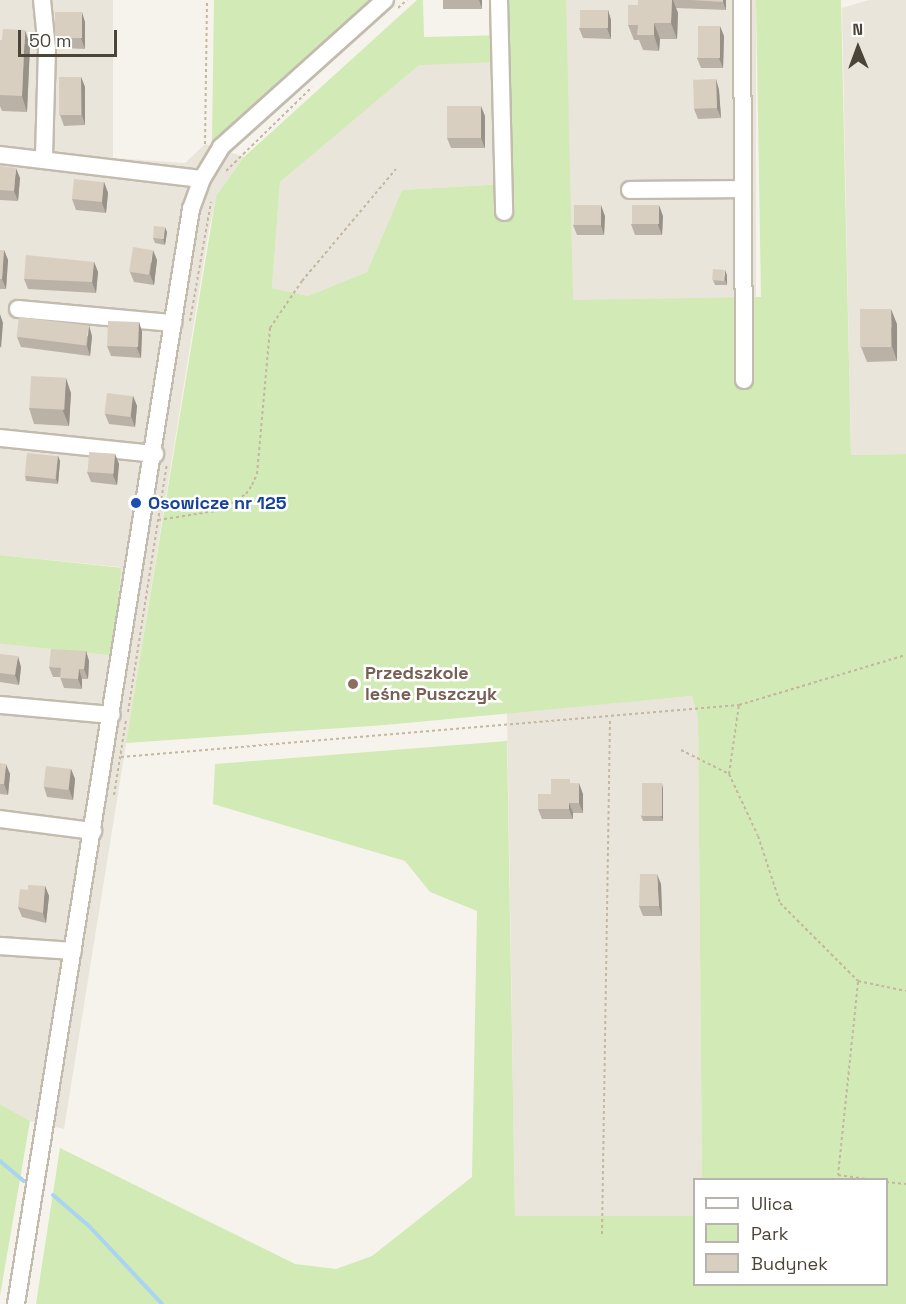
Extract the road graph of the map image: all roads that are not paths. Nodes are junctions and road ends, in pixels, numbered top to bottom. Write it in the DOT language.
graph roads {
  1 [pos="42,0"];
  2 [pos="499,0"];
  3 [pos="742,0"];
  4 [pos="388,8"];
  5 [pos="0,155"];
  6 [pos="44,159"];
  7 [pos="202,179"];
  8 [pos="743,189"];
  9 [pos="630,190"];
  10 [pos="504,212"];
  11 [pos="18,309"];
  12 [pos="181,326"];
  13 [pos="744,380"];
  14 [pos="0,438"];
  15 [pos="162,454"];
  16 [pos="0,705"];
  17 [pos="112,715"];
  18 [pos="0,819"];
  19 [pos="93,831"];
  20 [pos="0,946"];
  21 [pos="73,951"];
  22 [pos="16,1304"];
  1 -- 6 [label="street"];
  2 -- 10 [label="street"];
  3 -- 8 [label="street"];
  4 -- 7 [label="street"];
  5 -- 6 [label="street"];
  6 -- 7 [label="street"];
  7 -- 12 [label="street"];
  8 -- 9 [label="street"];
  8 -- 13 [label="street"];
  11 -- 12 [label="street"];
  12 -- 15 [label="street"];
  14 -- 15 [label="street"];
  15 -- 17 [label="street"];
  16 -- 17 [label="street"];
  17 -- 19 [label="street"];
  18 -- 19 [label="street"];
  19 -- 21 [label="street"];
  20 -- 21 [label="street"];
  21 -- 22 [label="street"];
}
